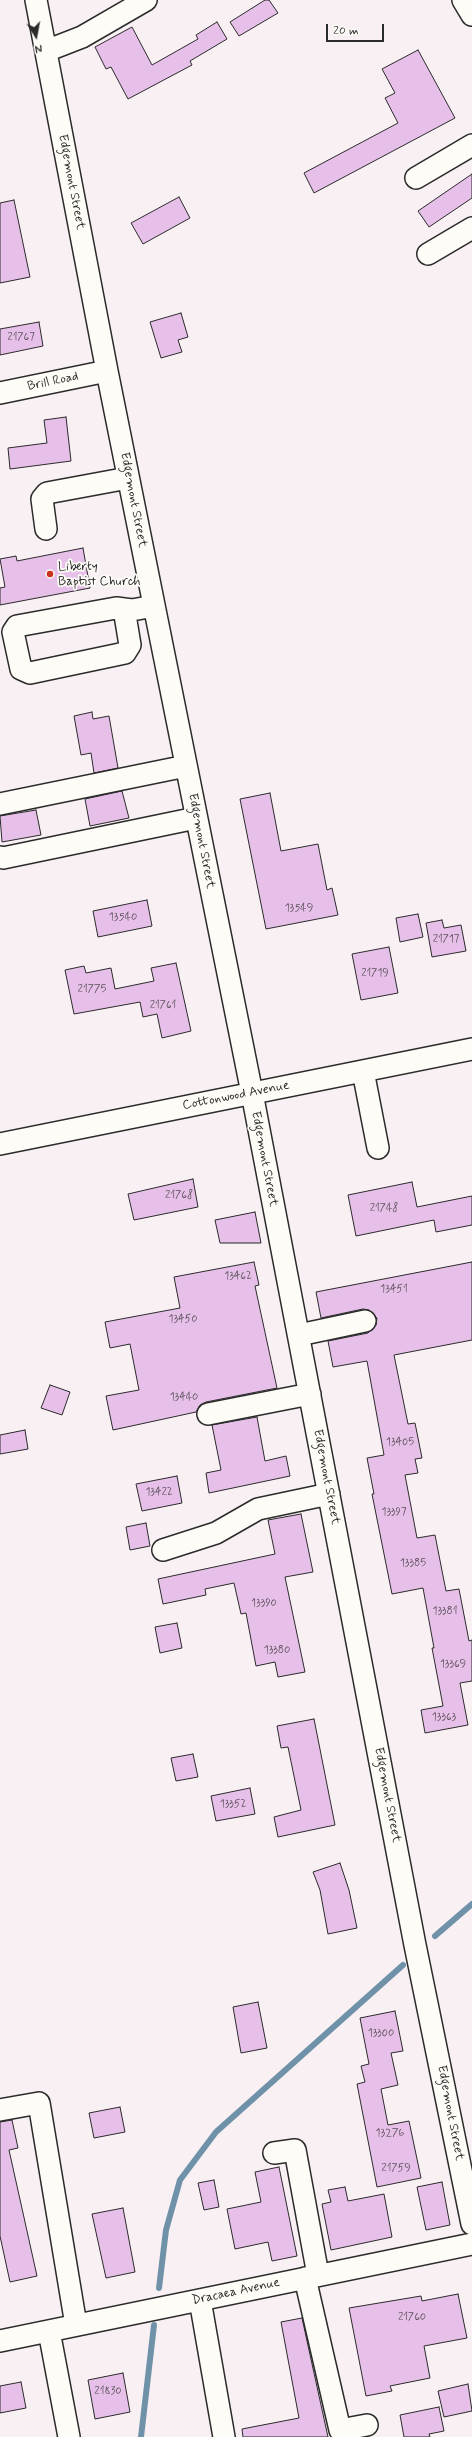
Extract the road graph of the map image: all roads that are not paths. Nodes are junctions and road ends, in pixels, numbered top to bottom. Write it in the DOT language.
graph roads {
  1 [pos="36,0"];
  2 [pos="146,0"];
  3 [pos="463,0"];
  4 [pos="472,15"];
  5 [pos="46,51"];
  6 [pos="472,145"];
  7 [pos="416,178"];
  8 [pos="472,228"];
  9 [pos="428,254"];
  10 [pos="107,371"];
  11 [pos="0,393"];
  12 [pos="128,478"];
  13 [pos="46,529"];
  14 [pos="154,606"];
  15 [pos="124,609"];
  16 [pos="186,766"];
  17 [pos="0,804"];
  18 [pos="196,818"];
  19 [pos="0,857"];
  20 [pos="472,1049"];
  21 [pos="363,1071"];
  22 [pos="252,1093"];
  23 [pos="0,1144"];
  24 [pos="378,1148"];
  25 [pos="365,1320"];
  26 [pos="299,1335"];
  27 [pos="310,1394"];
  28 [pos="208,1414"];
  29 [pos="329,1494"];
  30 [pos="163,1550"];
  31 [pos="0,2110"];
  32 [pos="274,2153"];
  33 [pos="472,2224"];
  34 [pos="472,2244"];
  35 [pos="312,2277"];
  36 [pos="200,2300"];
  37 [pos="76,2325"];
  38 [pos="49,2331"];
  39 [pos="0,2341"];
  40 [pos="367,2425"];
  41 [pos="69,2437"];
  42 [pos="224,2437"];
  1 -- 5 [label="street, Edgemont Street"];
  2 -- 5 [label="street"];
  3 -- 4 [label="street"];
  5 -- 10 [label="street, Edgemont Street"];
  6 -- 7 [label="street"];
  8 -- 9 [label="street"];
  10 -- 11 [label="street, Brill Road"];
  10 -- 12 [label="street, Edgemont Street"];
  12 -- 13 [label="street"];
  12 -- 14 [label="street, Edgemont Street"];
  14 -- 15 [label="street"];
  14 -- 16 [label="street, Edgemont Street"];
  15 -- 15 [label="street"];
  16 -- 17 [label="street"];
  16 -- 18 [label="street, Edgemont Street"];
  18 -- 19 [label="street"];
  18 -- 22 [label="street, Edgemont Street"];
  20 -- 21 [label="street, Cottonwood Avenue"];
  21 -- 22 [label="street, Cottonwood Avenue"];
  21 -- 24 [label="street"];
  22 -- 23 [label="street, Cottonwood Avenue"];
  22 -- 26 [label="street, Edgemont Street"];
  25 -- 26 [label="street"];
  26 -- 27 [label="street, Edgemont Street"];
  27 -- 28 [label="street"];
  27 -- 29 [label="street, Edgemont Street"];
  29 -- 30 [label="street"];
  29 -- 33 [label="street, Edgemont Street"];
  31 -- 37 [label="street"];
  32 -- 35 [label="street"];
  34 -- 35 [label="street, Dracaea Avenue"];
  35 -- 36 [label="street, Dracaea Avenue"];
  35 -- 40 [label="street"];
  36 -- 37 [label="street, Dracaea Avenue"];
  36 -- 42 [label="street"];
  37 -- 38 [label="street, Dracaea Avenue"];
  38 -- 39 [label="street, Dracaea Avenue"];
  38 -- 41 [label="street"];
}
